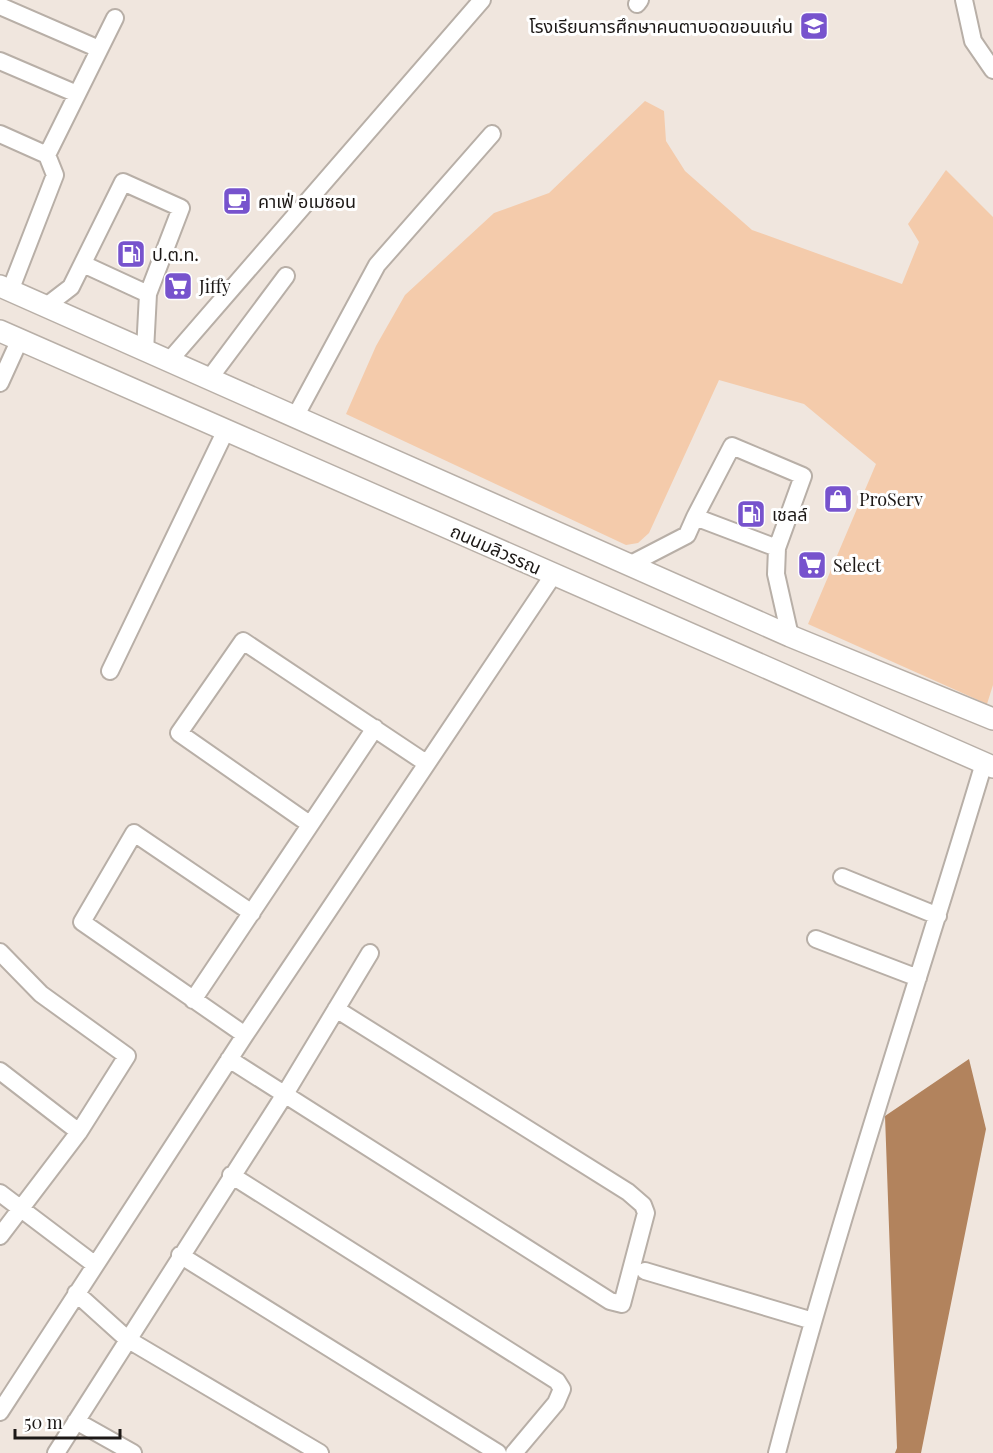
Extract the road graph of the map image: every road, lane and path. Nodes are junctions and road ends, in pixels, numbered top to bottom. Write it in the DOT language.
graph roads {
  1 [pos="482,0"];
  2 [pos="964,0"];
  3 [pos="0,6"];
  4 [pos="115,18"];
  5 [pos="99,49"];
  6 [pos="0,61"];
  7 [pos="993,70"];
  8 [pos="77,94"];
  9 [pos="0,134"];
  10 [pos="492,134"];
  11 [pos="47,155"];
  12 [pos="83,264"];
  13 [pos="286,276"];
  14 [pos="5,289"];
  15 [pos="148,294"];
  16 [pos="45,307"];
  17 [pos="0,331"];
  18 [pos="20,339"];
  19 [pos="145,351"];
  20 [pos="169,361"];
  21 [pos="210,379"];
  22 [pos="0,384"];
  23 [pos="295,417"];
  24 [pos="226,430"];
  25 [pos="695,517"];
  26 [pos="777,548"];
  27 [pos="629,565"];
  28 [pos="554,574"];
  29 [pos="790,636"];
  30 [pos="110,671"];
  31 [pos="993,718"];
  32 [pos="375,728"];
  33 [pos="426,763"];
  34 [pos="988,765"];
  35 [pos="309,823"];
  36 [pos="842,877"];
  37 [pos="252,913"];
  38 [pos="938,916"];
  39 [pos="816,939"];
  40 [pos="0,952"];
  41 [pos="370,953"];
  42 [pos="918,978"];
  43 [pos="193,1000"];
  44 [pos="336,1009"];
  45 [pos="244,1035"];
  46 [pos="229,1059"];
  47 [pos="0,1071"];
  48 [pos="285,1094"];
  49 [pos="79,1132"];
  50 [pos="231,1175"];
  51 [pos="0,1193"];
  52 [pos="20,1209"];
  53 [pos="0,1236"];
  54 [pos="180,1255"];
  55 [pos="94,1264"];
  56 [pos="645,1271"];
  57 [pos="76,1293"];
  58 [pos="813,1321"];
  59 [pos="127,1339"];
  60 [pos="0,1412"];
  61 [pos="76,1421"];
  62 [pos="56,1453"];
  63 [pos="133,1453"];
  64 [pos="320,1453"];
  65 [pos="498,1453"];
  66 [pos="514,1453"];
  67 [pos="777,1453"];
  1 -- 20 [label="street"];
  2 -- 7 [label="street"];
  3 -- 5 [label="street"];
  4 -- 5 [label="street"];
  5 -- 8 [label="street"];
  6 -- 8 [label="street"];
  8 -- 11 [label="street"];
  9 -- 11 [label="street"];
  10 -- 23 [label="street"];
  11 -- 14 [label="street"];
  12 -- 15 [label="street"];
  12 -- 15 [label="street"];
  12 -- 16 [label="street"];
  13 -- 21 [label="street"];
  14 -- 16 [label="main road"];
  15 -- 19 [label="street"];
  16 -- 19 [label="main road"];
  17 -- 18 [label="main road, ถนนมลิวรรณ"];
  18 -- 22 [label="street"];
  18 -- 24 [label="main road, ถนนมลิวรรณ"];
  19 -- 20 [label="main road"];
  20 -- 21 [label="main road"];
  21 -- 23 [label="main road"];
  23 -- 27 [label="main road"];
  24 -- 28 [label="main road, ถนนมลิวรรณ"];
  24 -- 30 [label="street"];
  25 -- 26 [label="street"];
  25 -- 26 [label="street"];
  25 -- 27 [label="street"];
  26 -- 29 [label="street"];
  27 -- 29 [label="main road"];
  28 -- 33 [label="street"];
  28 -- 34 [label="main road, ถนนมลิวรรณ"];
  29 -- 31 [label="main road"];
  32 -- 33 [label="street"];
  32 -- 35 [label="street"];
  32 -- 35 [label="street"];
  33 -- 45 [label="street"];
  34 -- 38 [label="street"];
  35 -- 37 [label="street"];
  36 -- 38 [label="street"];
  37 -- 43 [label="street"];
  37 -- 43 [label="street"];
  38 -- 42 [label="street"];
  39 -- 42 [label="street"];
  40 -- 49 [label="street"];
  41 -- 44 [label="street"];
  42 -- 58 [label="street"];
  43 -- 45 [label="street"];
  44 -- 48 [label="street"];
  44 -- 48 [label="street"];
  45 -- 46 [label="street"];
  46 -- 48 [label="street"];
  46 -- 55 [label="street"];
  47 -- 49 [label="street"];
  48 -- 50 [label="street"];
  49 -- 52 [label="street"];
  50 -- 54 [label="street"];
  50 -- 66 [label="street"];
  51 -- 52 [label="street"];
  52 -- 53 [label="street"];
  52 -- 55 [label="street"];
  54 -- 59 [label="street"];
  54 -- 65 [label="street"];
  55 -- 57 [label="street"];
  56 -- 58 [label="street"];
  57 -- 59 [label="street"];
  57 -- 60 [label="street"];
  58 -- 67 [label="street"];
  59 -- 61 [label="street"];
  59 -- 64 [label="street"];
  61 -- 62 [label="street"];
  61 -- 63 [label="street"];
}
